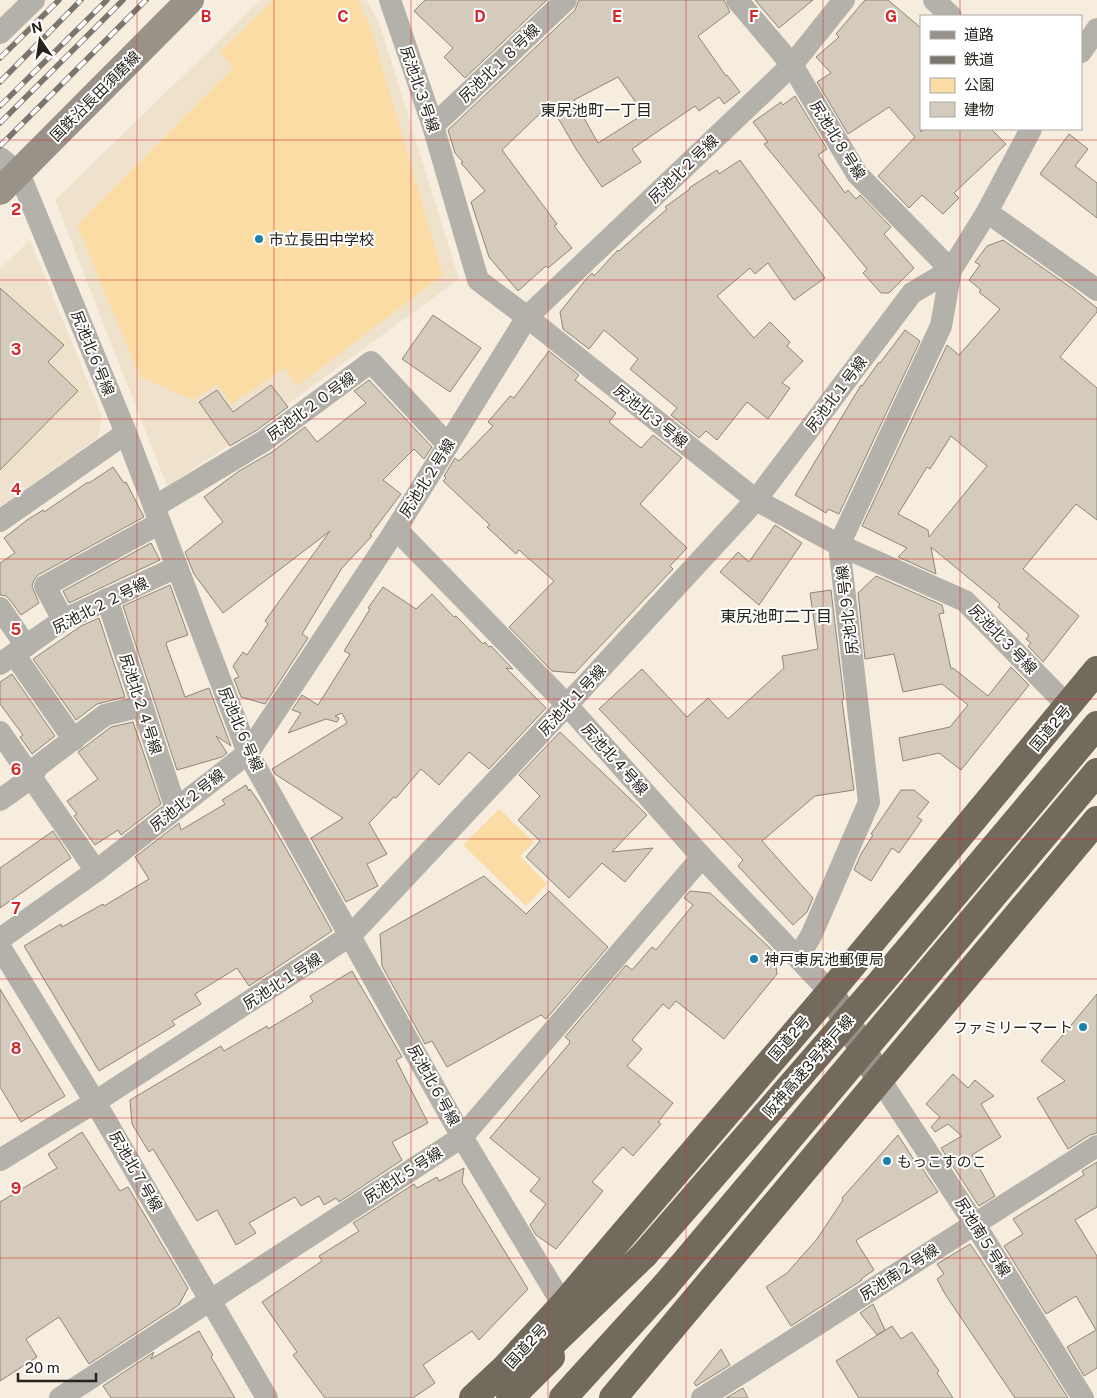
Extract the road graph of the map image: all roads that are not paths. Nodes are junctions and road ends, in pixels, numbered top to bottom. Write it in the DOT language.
graph roads {
  1 [pos="34,0"];
  2 [pos="190,0"];
  3 [pos="390,0"];
  4 [pos="566,0"];
  5 [pos="737,0"];
  6 [pos="844,0"];
  7 [pos="934,0"];
  8 [pos="950,15"];
  9 [pos="1097,29"];
  10 [pos="0,33"];
  11 [pos="1082,51"];
  12 [pos="792,65"];
  13 [pos="433,126"];
  14 [pos="1030,130"];
  15 [pos="6,174"];
  16 [pos="987,212"];
  17 [pos="951,270"];
  18 [pos="1097,290"];
  19 [pos="528,317"];
  20 [pos="126,433"];
  21 [pos="448,445"];
  22 [pos="756,500"];
  23 [pos="157,515"];
  24 [pos="0,521"];
  25 [pos="396,529"];
  26 [pos="839,545"];
  27 [pos="177,567"];
  28 [pos="107,599"];
  29 [pos="0,608"];
  30 [pos="63,620"];
  31 [pos="13,655"];
  32 [pos="1097,670"];
  33 [pos="142,706"];
  34 [pos="567,706"];
  35 [pos="1068,706"];
  36 [pos="1097,725"];
  37 [pos="0,732"];
  38 [pos="74,740"];
  39 [pos="248,753"];
  40 [pos="1097,772"];
  41 [pos="31,778"];
  42 [pos="0,800"];
  43 [pos="176,808"];
  44 [pos="1097,820"];
  45 [pos="702,857"];
  46 [pos="96,871"];
  47 [pos="351,936"];
  48 [pos="0,939"];
  49 [pos="0,946"];
  50 [pos="798,957"];
  51 [pos="830,992"];
  52 [pos="879,1078"];
  53 [pos="95,1102"];
  54 [pos="462,1137"];
  55 [pos="1097,1146"];
  56 [pos="0,1160"];
  57 [pos="974,1223"];
  58 [pos="644,1256"];
  59 [pos="212,1301"];
  60 [pos="563,1305"];
  61 [pos="60,1398"];
  62 [pos="267,1398"];
  63 [pos="473,1398"];
  64 [pos="494,1398"];
  65 [pos="510,1398"];
  66 [pos="563,1398"];
  67 [pos="613,1398"];
  68 [pos="702,1398"];
  69 [pos="1083,1398"];
  1 -- 10 [label="street"];
  2 -- 15 [label="street, 国鉄沿長田須磨線"];
  3 -- 13 [label="street, 尻池北３号線"];
  4 -- 13 [label="street, 尻池北１８号線"];
  5 -- 12 [label="street, 尻池北８号線"];
  6 -- 12 [label="street, 尻池北２号線"];
  7 -- 8 [label="street"];
  9 -- 11 [label="street"];
  12 -- 17 [label="street, 尻池北８号線"];
  12 -- 19 [label="street, 尻池北２号線"];
  13 -- 19 [label="street, 尻池北３号線"];
  14 -- 16 [label="street, 尻池北１号線"];
  15 -- 20 [label="street, 尻池北６号線"];
  16 -- 17 [label="street, 尻池北１号線"];
  16 -- 18 [label="street"];
  17 -- 22 [label="street, 尻池北１号線"];
  17 -- 26 [label="street, 尻池北９号線"];
  19 -- 21 [label="street, 尻池北２号線"];
  19 -- 22 [label="street, 尻池北３号線"];
  20 -- 23 [label="street, 尻池北６号線"];
  20 -- 24 [label="street"];
  21 -- 23 [label="street, 尻池北２０号線"];
  21 -- 25 [label="street, 尻池北２号線"];
  22 -- 26 [label="street, 尻池北３号線"];
  22 -- 34 [label="street, 尻池北１号線"];
  23 -- 27 [label="street, 尻池北６号線"];
  23 -- 30 [label="street"];
  25 -- 34 [label="street, 尻池北４号線"];
  25 -- 39 [label="street, 尻池北２号線"];
  26 -- 35 [label="street, 尻池北３号線"];
  26 -- 50 [label="street, 尻池北９号線"];
  27 -- 28 [label="street, 尻池北２２号線"];
  27 -- 39 [label="street, 尻池北６号線"];
  28 -- 30 [label="street, 尻池北２２号線"];
  28 -- 33 [label="street, 尻池北２４号線"];
  29 -- 31 [label="street"];
  30 -- 31 [label="street, 尻池北２２号線"];
  31 -- 38 [label="street"];
  32 -- 35 [label="highway, 国道2号"];
  33 -- 38 [label="street"];
  33 -- 43 [label="street, 尻池北２４号線"];
  34 -- 45 [label="street, 尻池北４号線"];
  34 -- 47 [label="street, 尻池北１号線"];
  35 -- 51 [label="highway, 国道2号"];
  36 -- 58 [label="highway, 阪神高速3号神戸線, bridge"];
  37 -- 41 [label="street"];
  38 -- 41 [label="street"];
  39 -- 43 [label="street, 尻池北２号線"];
  39 -- 47 [label="street, 尻池北６号線"];
  40 -- 66 [label="highway, 阪神高速3号神戸線, bridge"];
  41 -- 42 [label="street"];
  41 -- 46 [label="street"];
  43 -- 46 [label="street, 尻池北２号線"];
  44 -- 52 [label="highway"];
  45 -- 50 [label="street, 尻池北４号線"];
  45 -- 54 [label="street, 尻池北５号線"];
  46 -- 48 [label="street, 尻池北２号線"];
  47 -- 53 [label="street, 尻池北１号線"];
  47 -- 54 [label="street, 尻池北６号線"];
  49 -- 53 [label="street, 尻池北７号線"];
  50 -- 51 [label="street, 尻池北４号線"];
  51 -- 52 [label="street"];
  51 -- 60 [label="highway, 国道2号"];
  52 -- 57 [label="street, 尻池南５号線"];
  52 -- 67 [label="highway"];
  53 -- 56 [label="street, 尻池北１号線"];
  53 -- 59 [label="street, 尻池北７号線"];
  54 -- 59 [label="street, 尻池北５号線"];
  54 -- 60 [label="street, 尻池北６号線"];
  55 -- 57 [label="street, 尻池南２号線"];
  57 -- 68 [label="street, 尻池南２号線"];
  57 -- 69 [label="street, 尻池南５号線"];
  58 -- 64 [label="highway"];
  58 -- 65 [label="highway, 阪神高速3号神戸線"];
  59 -- 61 [label="street, 尻池北５号線"];
  59 -- 62 [label="street, 尻池北７号線"];
  60 -- 63 [label="highway, 国道2号"];
}
